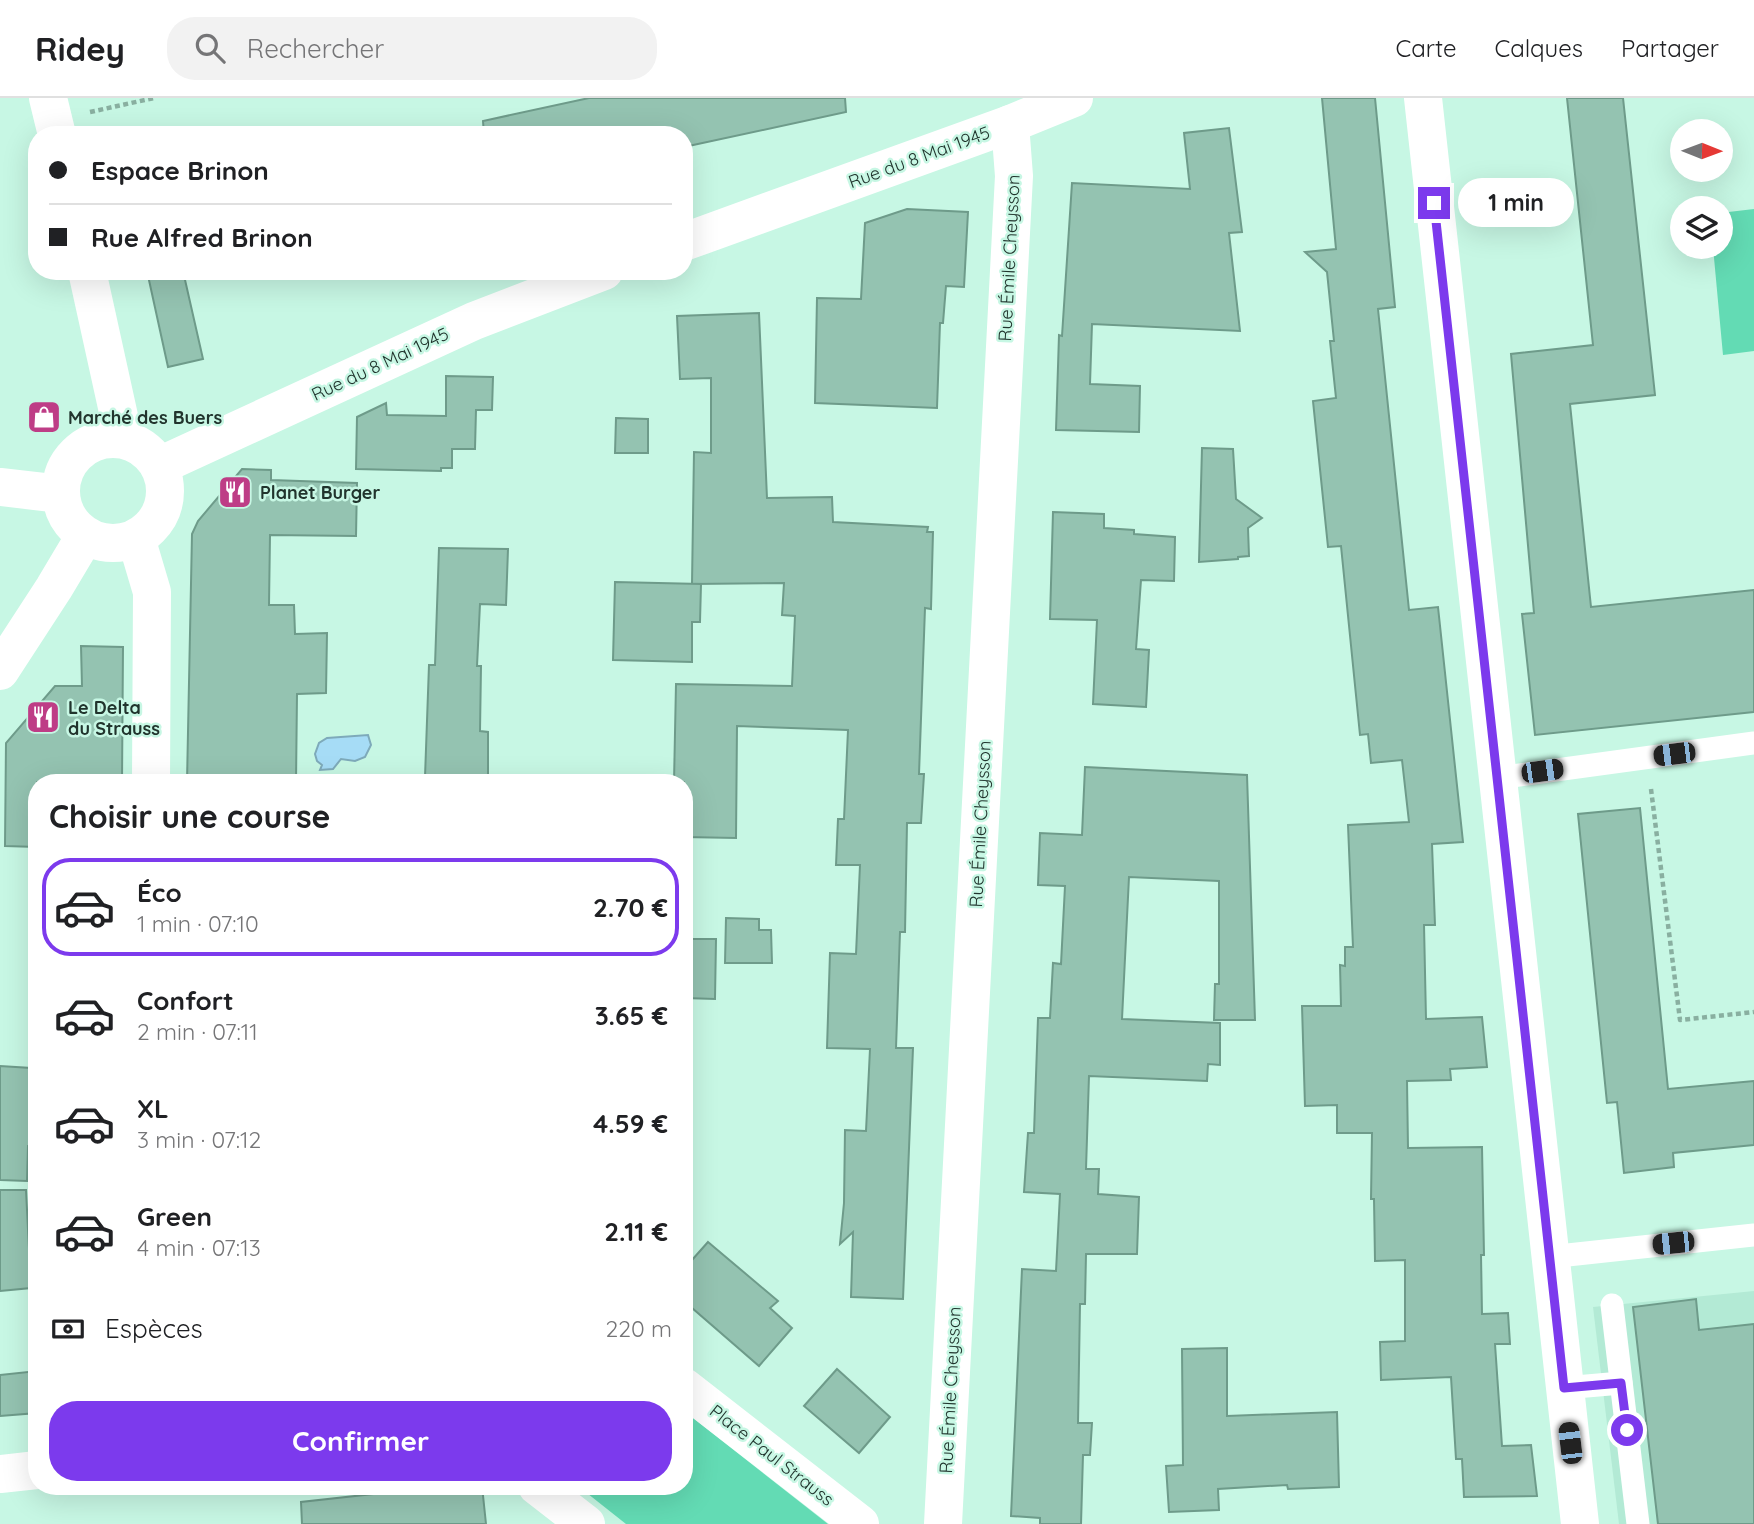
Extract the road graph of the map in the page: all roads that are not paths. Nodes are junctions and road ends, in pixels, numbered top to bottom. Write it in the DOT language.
graph roads {
  1 [pos="1423,98"];
  2 [pos="1061,100"];
  3 [pos="1010,124"];
  4 [pos="693,239"];
  5 [pos="89,280"];
  6 [pos="581,280"];
  7 [pos="124,439"];
  8 [pos="159,466"];
  9 [pos="0,487"];
  10 [pos="61,494"];
  11 [pos="85,536"];
  12 [pos="136,538"];
  13 [pos="0,671"];
  14 [pos="1754,743"];
  15 [pos="151,774"];
  16 [pos="1497,778"];
  17 [pos="1754,1235"];
  18 [pos="1549,1257"];
  19 [pos="1612,1305"];
  20 [pos="1621,1383"];
  21 [pos="1564,1388"];
  22 [pos="693,1394"];
  23 [pos="28,1471"];
  24 [pos="0,1474"];
  25 [pos="549,1495"];
  26 [pos="586,1524"];
  27 [pos="860,1524"];
  28 [pos="943,1524"];
  29 [pos="1580,1524"];
  30 [pos="1638,1524"];
  1 -- 16 [label="street"];
  2 -- 3 [label="street, Rue du 8 Mai 1945"];
  3 -- 4 [label="street, Rue du 8 Mai 1945"];
  3 -- 28 [label="street, Rue Émile Cheysson"];
  5 -- 7 [label="street"];
  6 -- 8 [label="street, Rue du 8 Mai 1945"];
  7 -- 8 [label="street"];
  7 -- 10 [label="street"];
  8 -- 12 [label="street"];
  9 -- 10 [label="street"];
  10 -- 11 [label="street"];
  11 -- 12 [label="street"];
  11 -- 13 [label="street"];
  12 -- 15 [label="street"];
  14 -- 16 [label="lane"];
  16 -- 18 [label="street"];
  17 -- 18 [label="lane"];
  18 -- 21 [label="street"];
  19 -- 20 [label="lane"];
  20 -- 21 [label="lane"];
  20 -- 30 [label="lane"];
  21 -- 29 [label="street"];
  22 -- 27 [label="street, Place Paul Strauss"];
  23 -- 24 [label="street"];
  25 -- 26 [label="street"];
}
